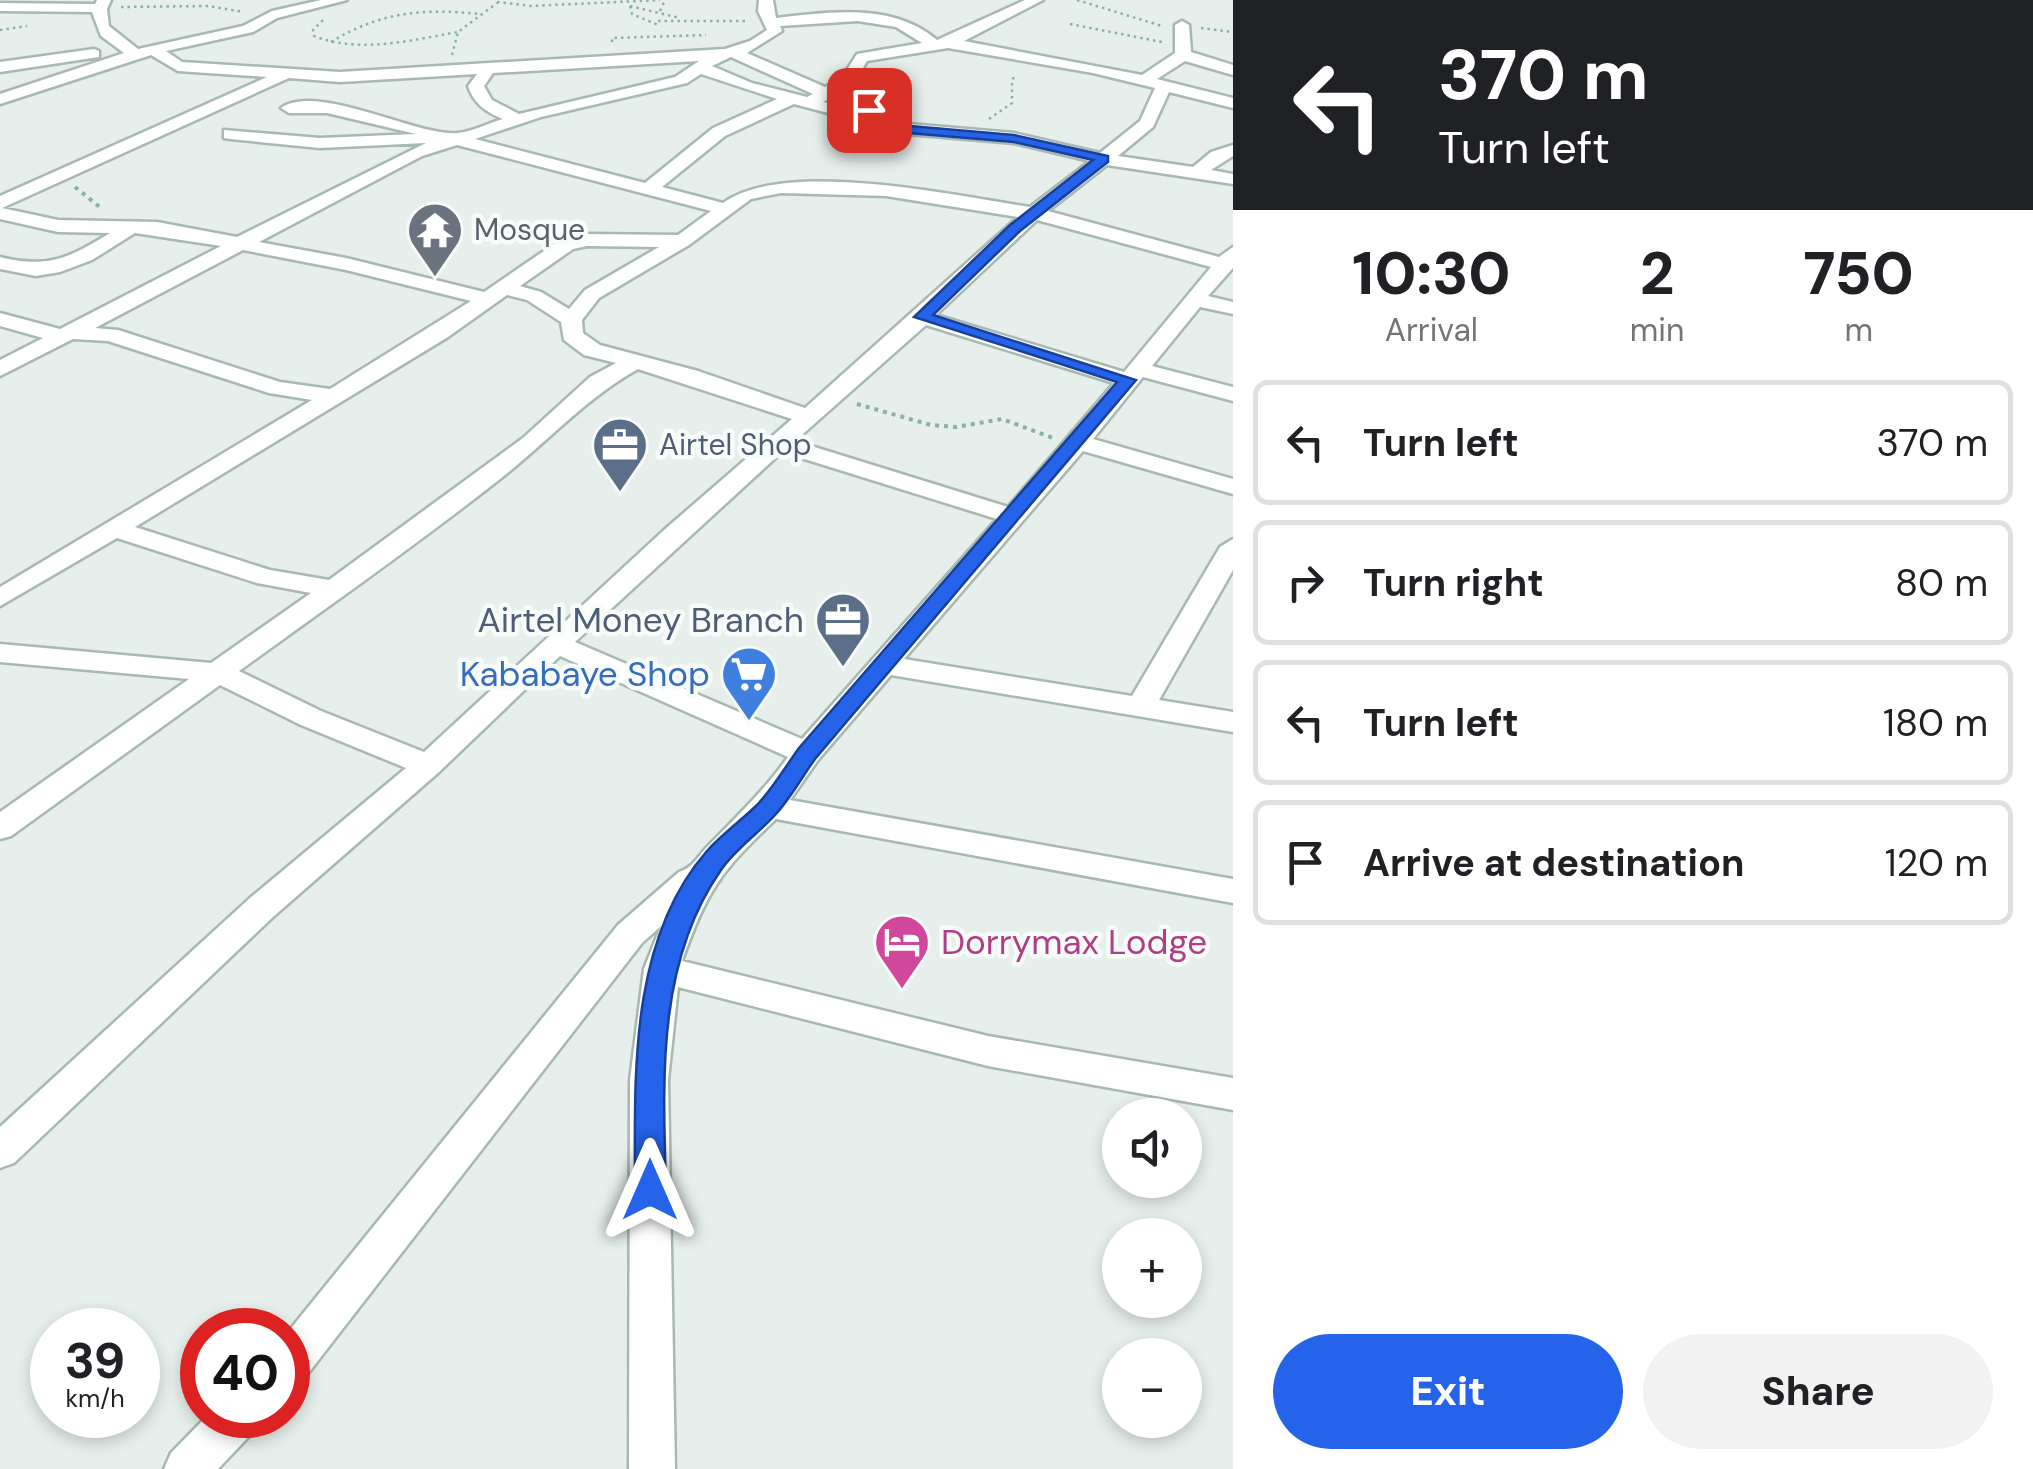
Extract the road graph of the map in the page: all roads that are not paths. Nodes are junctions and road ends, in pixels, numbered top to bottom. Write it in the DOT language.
graph roads {
  1 [pos="340,0"];
  2 [pos="766,0"];
  3 [pos="1036,0"];
  4 [pos="302,2"];
  5 [pos="102,4"];
  6 [pos="0,8"];
  7 [pos="771,22"];
  8 [pos="941,44"];
  9 [pos="139,51"];
  10 [pos="726,54"];
  11 [pos="0,67"];
  12 [pos="701,69"];
  13 [pos="476,70"];
  14 [pos="1233,70"];
  15 [pos="289,72"];
  16 [pos="328,77"];
  17 [pos="1144,81"];
  18 [pos="1164,86"];
  19 [pos="26,93"];
  20 [pos="826,93"];
  21 [pos="0,99"];
  22 [pos="799,102"];
  23 [pos="1233,103"];
  24 [pos="0,108"];
  25 [pos="289,108"];
  26 [pos="326,108"];
  27 [pos="517,119"];
  28 [pos="908,129"];
  29 [pos="230,134"];
  30 [pos="453,139"];
  31 [pos="320,144"];
  32 [pos="1233,150"];
  33 [pos="1103,159"];
  34 [pos="1198,172"];
  35 [pos="1233,178"];
  36 [pos="648,189"];
  37 [pos="341,191"];
  38 [pos="0,203"];
  39 [pos="726,208"];
  40 [pos="0,213"];
  41 [pos="1026,221"];
  42 [pos="122,226"];
  43 [pos="682,241"];
  44 [pos="237,244"];
  45 [pos="1229,259"];
  46 [pos="0,263"];
  47 [pos="498,294"];
  48 [pos="1196,300"];
  49 [pos="1233,308"];
  50 [pos="922,317"];
  51 [pos="0,319"];
  52 [pos="571,319"];
  53 [pos="106,326"];
  54 [pos="69,335"];
  55 [pos="634,362"];
  56 [pos="0,369"];
  57 [pos="1132,374"];
  58 [pos="1233,394"];
  59 [pos="335,396"];
  60 [pos="809,417"];
  61 [pos="780,444"];
  62 [pos="1077,444"];
  63 [pos="1233,487"];
  64 [pos="1012,516"];
  65 [pos="117,530"];
  66 [pos="1233,547"];
  67 [pos="36,576"];
  68 [pos="0,581"];
  69 [pos="332,589"];
  70 [pos="0,598"];
  71 [pos="558,645"];
  72 [pos="0,653"];
  73 [pos="886,665"];
  74 [pos="218,673"];
  75 [pos="1141,706"];
  76 [pos="1233,722"];
  77 [pos="807,754"];
  78 [pos="428,765"];
  79 [pos="769,807"];
  80 [pos="0,828"];
  81 [pos="715,858"];
  82 [pos="1233,891"];
  83 [pos="662,969"];
  84 [pos="1233,1094"];
  85 [pos="0,1151"];
  86 [pos="310,1337"];
  87 [pos="217,1438"];
  88 [pos="187,1469"];
  89 [pos="652,1469"];
  1 -- 4 [label="street"];
  2 -- 7 [label="street"];
  3 -- 8 [label="street"];
  4 -- 9 [label="street"];
  5 -- 6 [label="street"];
  5 -- 9 [label="street"];
  7 -- 8 [label="street"];
  7 -- 10 [label="street"];
  8 -- 17 [label="street"];
  8 -- 20 [label="street"];
  9 -- 11 [label="street"];
  9 -- 15 [label="street"];
  9 -- 19 [label="street"];
  10 -- 12 [label="street"];
  10 -- 13 [label="street"];
  10 -- 20 [label="street"];
  12 -- 22 [label="street"];
  12 -- 27 [label="street"];
  13 -- 16 [label="street"];
  13 -- 27 [label="street"];
  14 -- 17 [label="street"];
  15 -- 16 [label="street"];
  15 -- 38 [label="street"];
  16 -- 26 [label="street"];
  17 -- 18 [label="street"];
  18 -- 23 [label="street"];
  18 -- 33 [label="street"];
  19 -- 21 [label="street"];
  19 -- 24 [label="street"];
  20 -- 22 [label="street"];
  20 -- 28 [label="street"];
  22 -- 28 [label="street"];
  22 -- 36 [label="street"];
  25 -- 26 [label="street"];
  26 -- 30 [label="street"];
  27 -- 30 [label="street"];
  28 -- 33 [label="street"];
  29 -- 31 [label="street"];
  30 -- 31 [label="street"];
  30 -- 36 [label="street"];
  30 -- 37 [label="street"];
  31 -- 37 [label="street"];
  32 -- 34 [label="street"];
  33 -- 34 [label="street"];
  33 -- 41 [label="street"];
  34 -- 35 [label="street"];
  36 -- 39 [label="street"];
  37 -- 44 [label="street"];
  39 -- 41 [label="street"];
  39 -- 43 [label="street"];
  40 -- 42 [label="street"];
  41 -- 45 [label="street"];
  41 -- 50 [label="street"];
  42 -- 44 [label="street"];
  42 -- 46 [label="street"];
  43 -- 47 [label="street"];
  43 -- 52 [label="street"];
  44 -- 47 [label="street"];
  44 -- 53 [label="street"];
  45 -- 48 [label="street"];
  47 -- 52 [label="street"];
  47 -- 59 [label="street"];
  48 -- 49 [label="street"];
  48 -- 57 [label="street"];
  50 -- 57 [label="street"];
  50 -- 60 [label="street"];
  51 -- 54 [label="street"];
  52 -- 55 [label="street"];
  53 -- 54 [label="street"];
  53 -- 59 [label="street"];
  54 -- 56 [label="street"];
  55 -- 60 [label="street"];
  55 -- 69 [label="street"];
  57 -- 58 [label="street"];
  57 -- 62 [label="street"];
  59 -- 65 [label="street"];
  60 -- 61 [label="street"];
  61 -- 64 [label="street"];
  61 -- 71 [label="street"];
  62 -- 63 [label="street"];
  62 -- 64 [label="street"];
  64 -- 73 [label="street"];
  65 -- 67 [label="street"];
  65 -- 69 [label="street"];
  66 -- 75 [label="street"];
  67 -- 68 [label="street"];
  67 -- 70 [label="street"];
  69 -- 74 [label="street"];
  71 -- 77 [label="street"];
  71 -- 78 [label="street"];
  72 -- 74 [label="street"];
  73 -- 75 [label="street"];
  73 -- 77 [label="street"];
  74 -- 78 [label="street"];
  74 -- 80 [label="street"];
  75 -- 76 [label="street"];
  77 -- 79 [label="street"];
  78 -- 85 [label="street"];
  79 -- 81 [label="street"];
  79 -- 82 [label="street"];
  81 -- 83 [label="street"];
  81 -- 86 [label="street"];
  83 -- 84 [label="street"];
  83 -- 89 [label="street"];
  87 -- 88 [label="street"];
}
